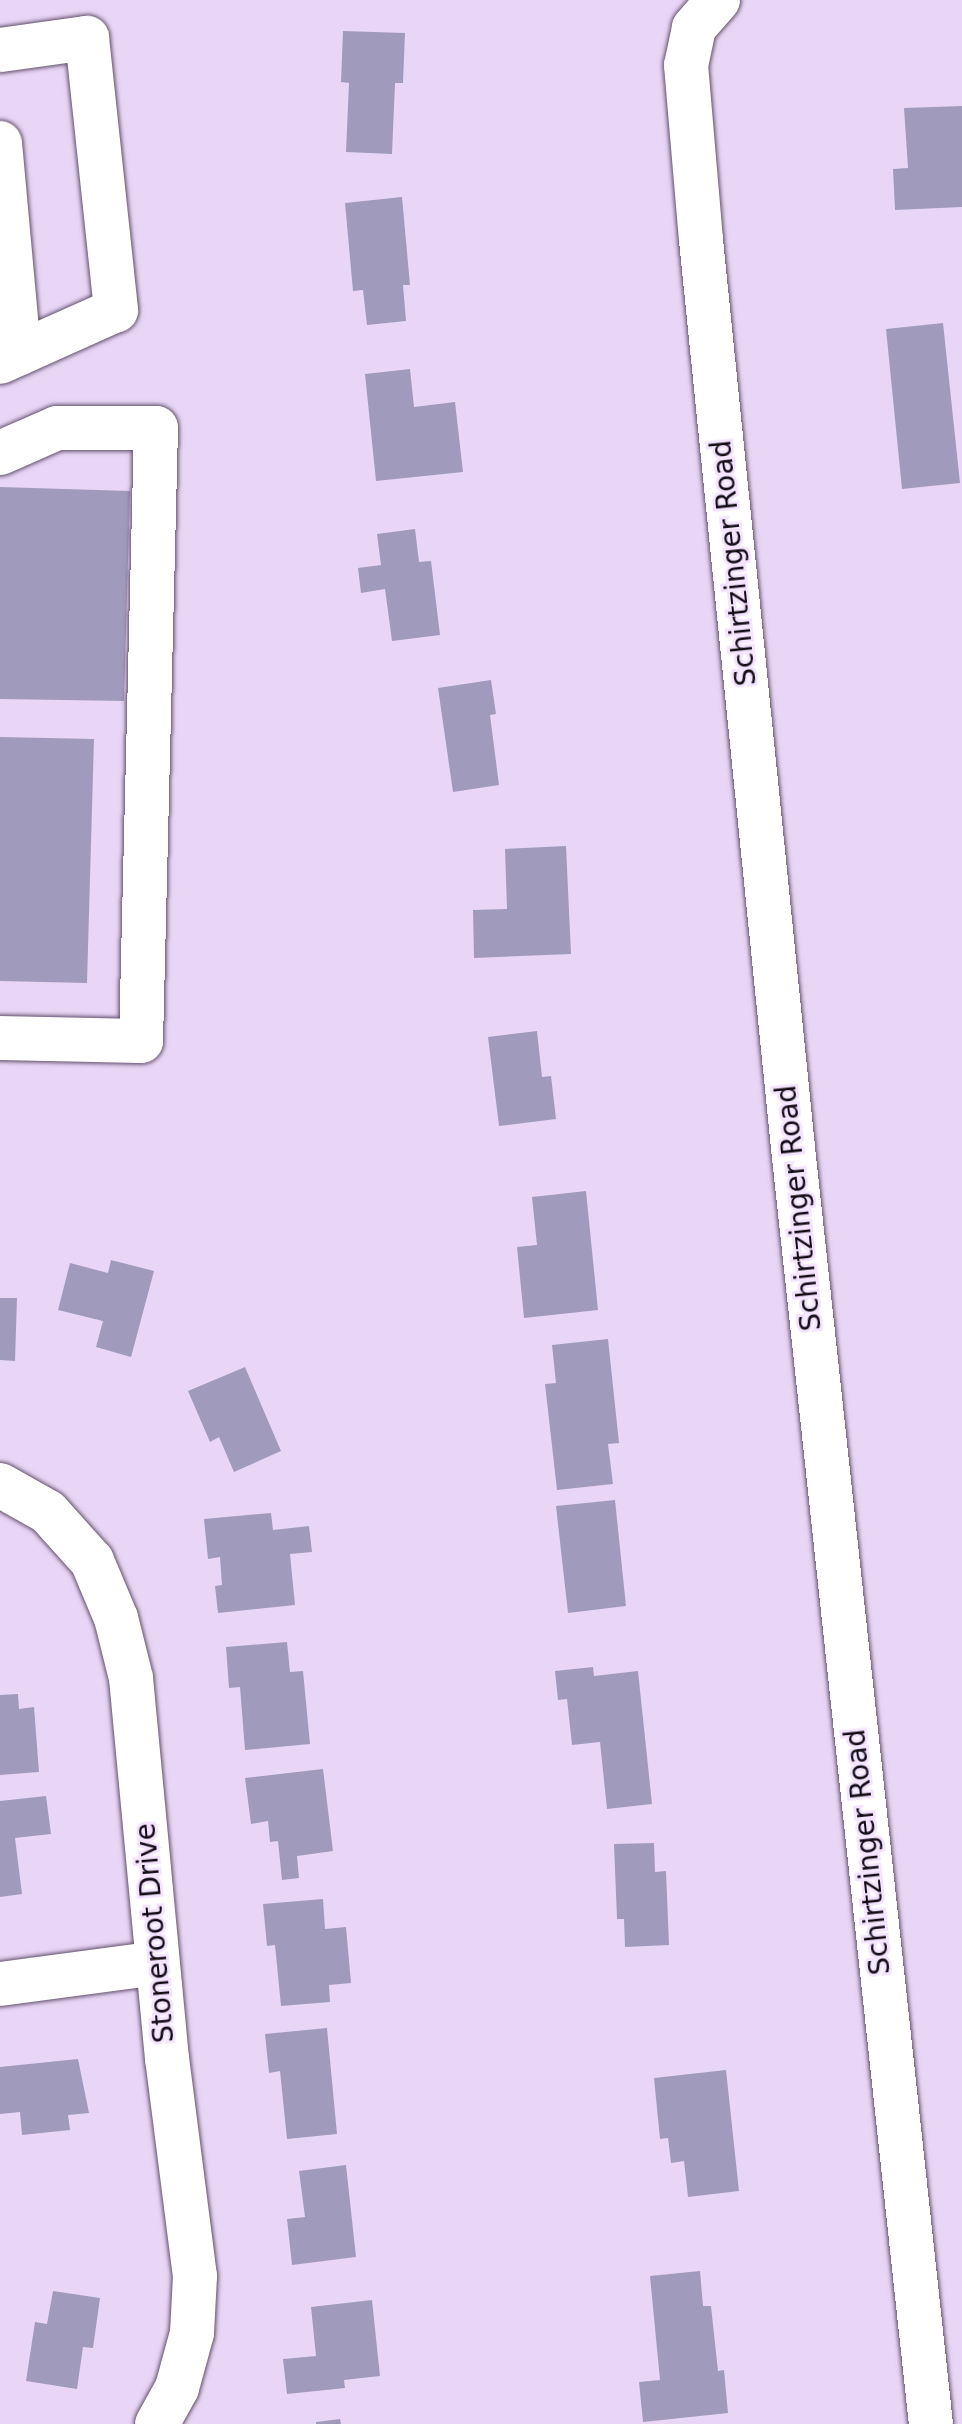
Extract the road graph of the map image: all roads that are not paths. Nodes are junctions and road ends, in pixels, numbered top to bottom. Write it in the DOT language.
graph roads {
  1 [pos="718,0"];
  2 [pos="0,50"];
  3 [pos="0,143"];
  4 [pos="9,358"];
  5 [pos="0,453"];
  6 [pos="0,1038"];
  7 [pos="0,1485"];
  8 [pos="157,1963"];
  9 [pos="0,1984"];
  10 [pos="941,2422"];
  11 [pos="157,2424"];
  1 -- 10 [label="street, Schirtzinger Road"];
  2 -- 4 [label="street"];
  3 -- 4 [label="street"];
  5 -- 6 [label="street"];
  7 -- 8 [label="street, Stoneroot Drive"];
  8 -- 9 [label="street"];
  8 -- 11 [label="street, Stoneroot Drive"];
}
